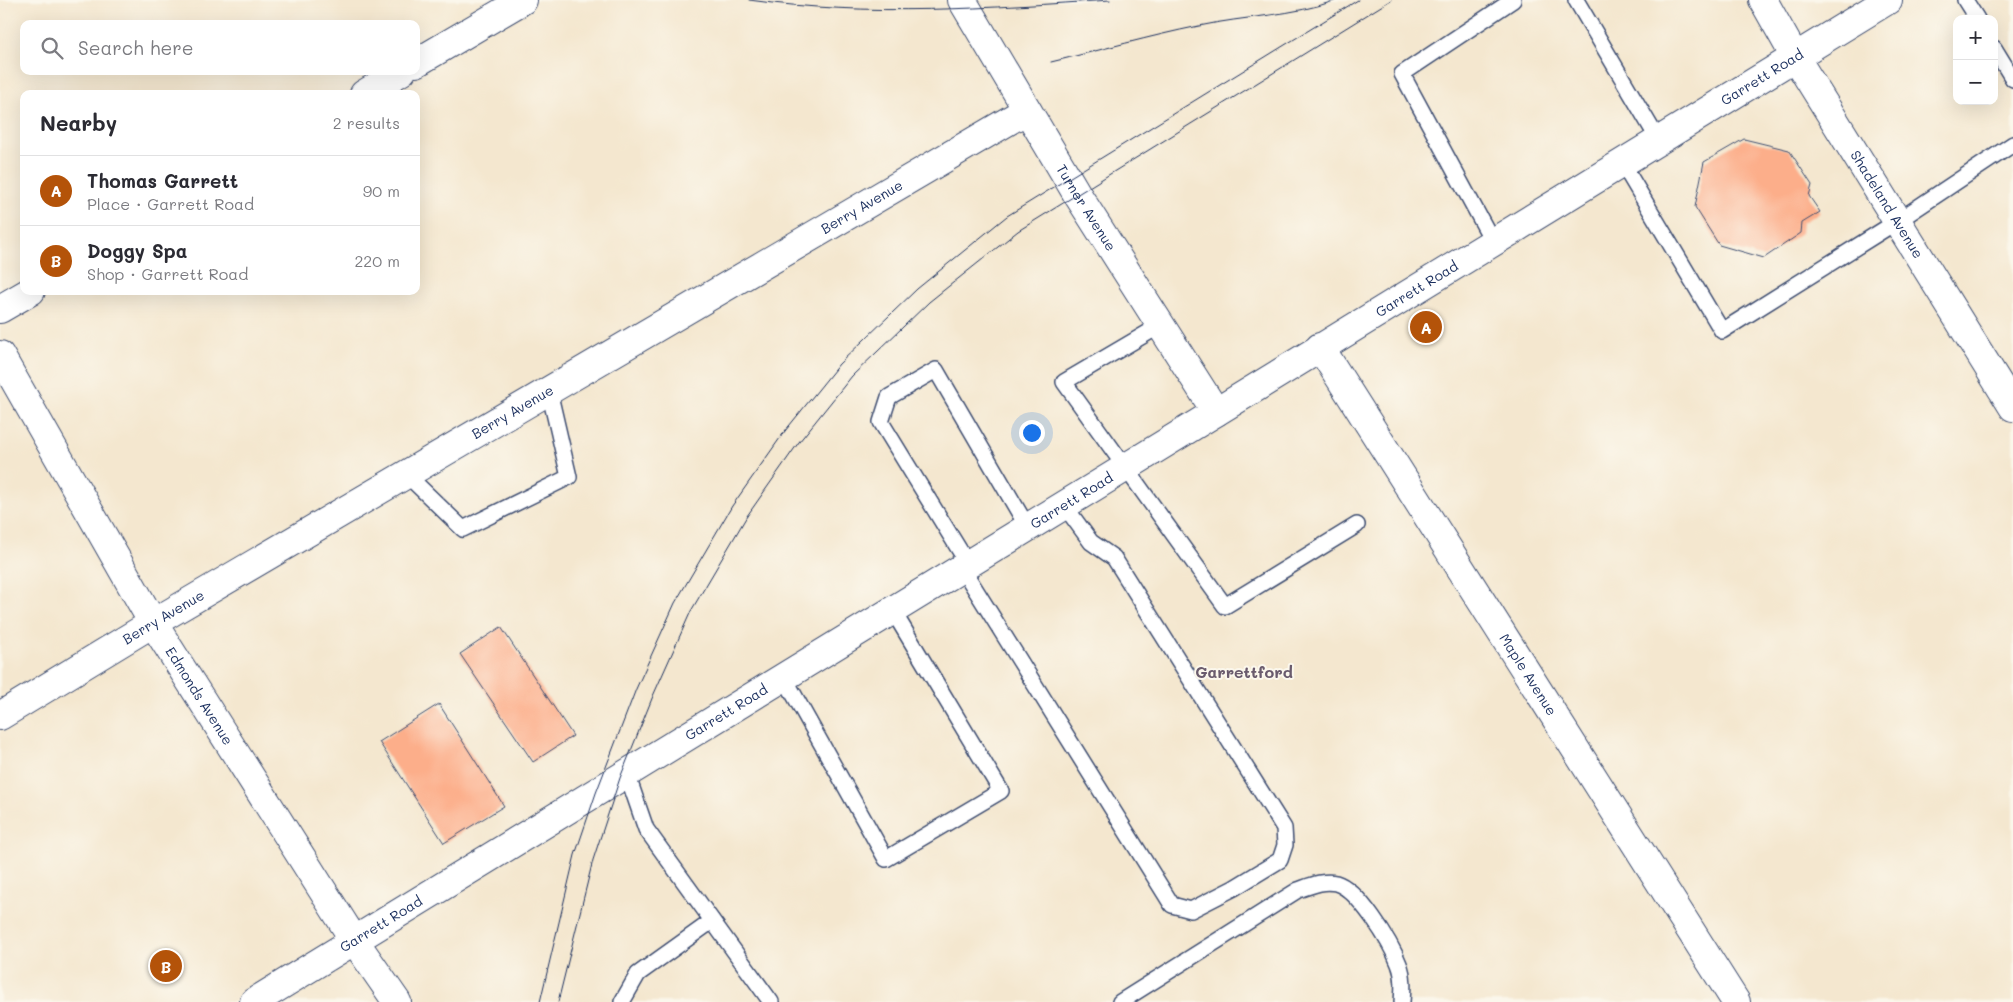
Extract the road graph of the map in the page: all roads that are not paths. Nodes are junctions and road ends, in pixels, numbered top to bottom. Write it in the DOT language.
graph roads {
  1 [pos="523,0"];
  2 [pos="962,0"];
  3 [pos="1513,0"];
  4 [pos="1576,0"];
  5 [pos="1763,0"];
  6 [pos="1888,0"];
  7 [pos="1965,0"];
  8 [pos="1974,15"];
  9 [pos="1998,55"];
  10 [pos="1795,57"];
  11 [pos="420,61"];
  12 [pos="395,75"];
  13 [pos="2013,79"];
  14 [pos="371,90"];
  15 [pos="1028,110"];
  16 [pos="1658,141"];
  17 [pos="2013,144"];
  18 [pos="1622,163"];
  19 [pos="1896,222"];
  20 [pos="1493,242"];
  21 [pos="23,295"];
  22 [pos="0,309"];
  23 [pos="1161,325"];
  24 [pos="1320,347"];
  25 [pos="0,355"];
  26 [pos="549,390"];
  27 [pos="2013,407"];
  28 [pos="1216,412"];
  29 [pos="1124,468"];
  30 [pos="406,474"];
  31 [pos="1064,505"];
  32 [pos="1356,525"];
  33 [pos="1028,528"];
  34 [pos="965,566"];
  35 [pos="893,611"];
  36 [pos="152,623"];
  37 [pos="784,677"];
  38 [pos="0,716"];
  39 [pos="627,774"];
  40 [pos="712,921"];
  41 [pos="354,940"];
  42 [pos="254,1002"];
  43 [pos="397,1002"];
  44 [pos="622,1002"];
  45 [pos="771,1002"];
  46 [pos="1120,1002"];
  47 [pos="1402,1002"];
  48 [pos="1736,1002"];
  1 -- 11 [label="street"];
  2 -- 15 [label="street, Turner Avenue"];
  3 -- 20 [label="lane"];
  4 -- 16 [label="lane"];
  5 -- 10 [label="street, Shadeland Avenue"];
  6 -- 10 [label="street, Garrett Road"];
  7 -- 8 [label="lane"];
  9 -- 13 [label="lane"];
  10 -- 16 [label="street, Garrett Road"];
  10 -- 19 [label="street, Shadeland Avenue"];
  12 -- 14 [label="street"];
  15 -- 23 [label="street, Turner Avenue"];
  15 -- 26 [label="street, Berry Avenue"];
  16 -- 18 [label="street, Garrett Road"];
  17 -- 19 [label="lane"];
  18 -- 19 [label="lane"];
  18 -- 20 [label="street, Garrett Road"];
  19 -- 27 [label="street, Shadeland Avenue"];
  20 -- 24 [label="street, Garrett Road"];
  21 -- 22 [label="street"];
  23 -- 28 [label="street, Turner Avenue"];
  23 -- 29 [label="lane"];
  24 -- 28 [label="street, Garrett Road"];
  24 -- 48 [label="street, Maple Avenue"];
  25 -- 36 [label="street, Edmonds Avenue"];
  26 -- 30 [label="street, Berry Avenue"];
  26 -- 30 [label="lane"];
  28 -- 29 [label="street, Garrett Road"];
  29 -- 31 [label="street, Garrett Road"];
  29 -- 32 [label="lane"];
  30 -- 36 [label="street, Berry Avenue"];
  31 -- 33 [label="street, Garrett Road"];
  31 -- 34 [label="lane"];
  33 -- 34 [label="street, Garrett Road"];
  33 -- 34 [label="lane"];
  34 -- 35 [label="street, Garrett Road"];
  35 -- 37 [label="street, Garrett Road"];
  35 -- 37 [label="lane"];
  36 -- 38 [label="street, Berry Avenue"];
  36 -- 41 [label="street, Edmonds Avenue"];
  37 -- 39 [label="street, Garrett Road"];
  39 -- 40 [label="lane"];
  39 -- 41 [label="street, Garrett Road"];
  40 -- 44 [label="lane"];
  40 -- 45 [label="lane"];
  41 -- 42 [label="street, Garrett Road"];
  41 -- 43 [label="street, Edmonds Avenue"];
  46 -- 47 [label="lane"];
}
